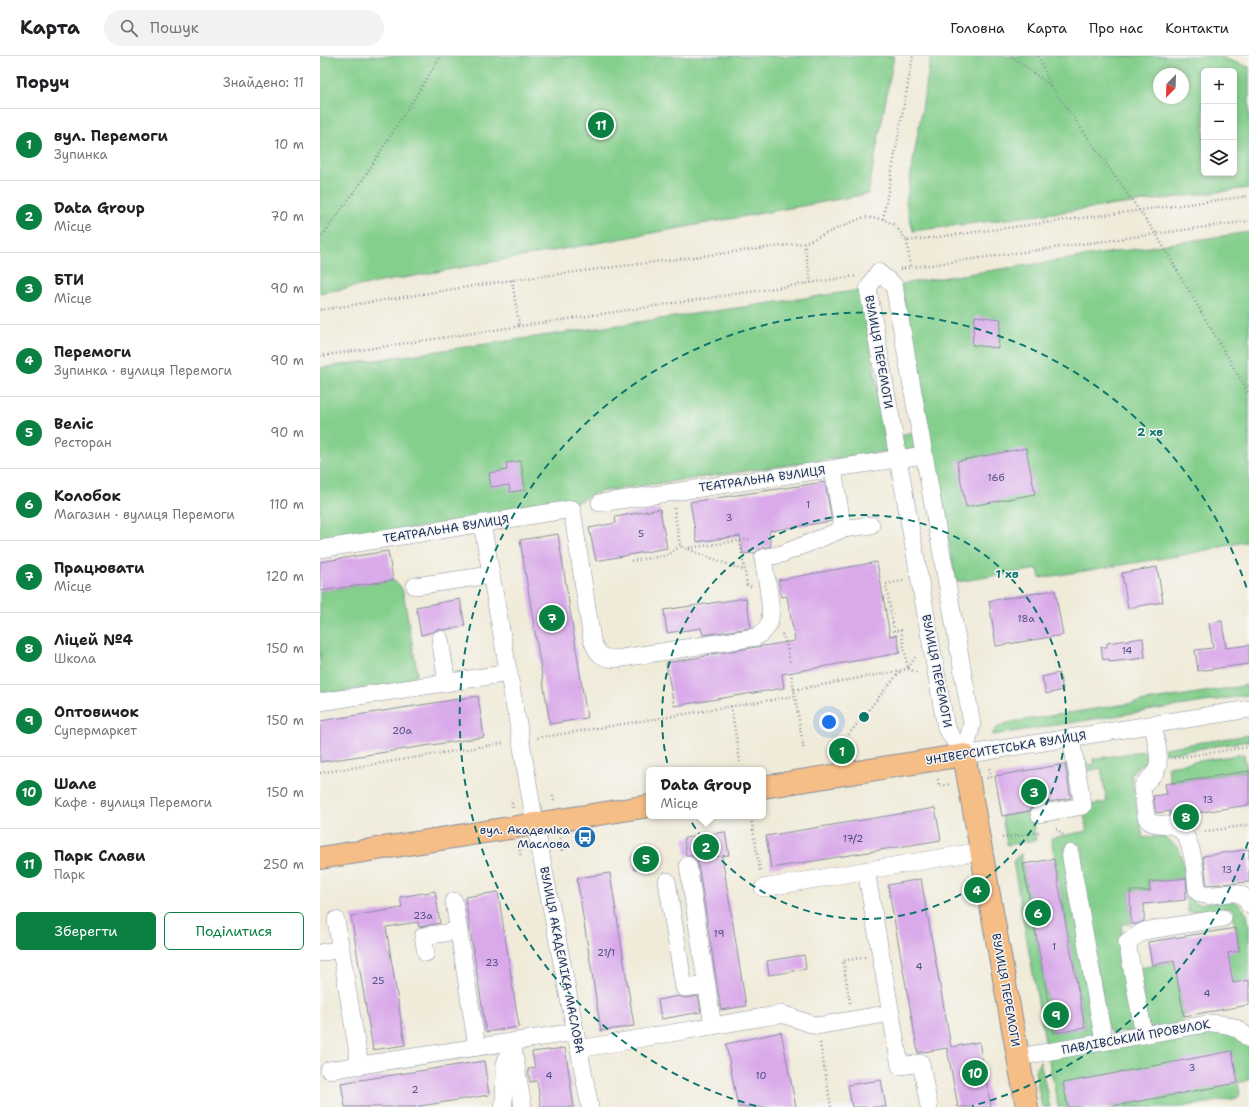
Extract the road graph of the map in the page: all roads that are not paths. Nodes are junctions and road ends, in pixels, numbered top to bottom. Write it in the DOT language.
graph roads {
  1 [pos="916,414"];
  2 [pos="891,418"];
  3 [pos="924,455"];
  4 [pos="898,459"];
  5 [pos="833,468"];
  6 [pos="600,503"];
  7 [pos="482,523"];
  8 [pos="871,525"];
  9 [pos="843,529"];
  10 [pos="320,549"];
  11 [pos="491,575"];
  12 [pos="415,586"];
  13 [pos="952,615"];
  14 [pos="927,620"];
  15 [pos="440,639"];
  16 [pos="509,673"];
  17 [pos="447,683"];
  18 [pos="320,702"];
  19 [pos="1249,709"];
  20 [pos="1153,725"];
  21 [pos="1071,738"];
  22 [pos="964,755"];
  23 [pos="766,787"];
  24 [pos="646,806"];
  25 [pos="1039,814"];
  26 [pos="535,824"];
  27 [pos="981,851"];
  28 [pos="1070,853"];
  29 [pos="320,858"];
  30 [pos="688,865"];
  31 [pos="866,870"];
  32 [pos="667,881"];
  33 [pos="763,888"];
  34 [pos="454,901"];
  35 [pos="1249,905"];
  36 [pos="1223,918"];
  37 [pos="336,920"];
  38 [pos="459,931"];
  39 [pos="698,931"];
  40 [pos="675,934"];
  41 [pos="340,949"];
  42 [pos="426,952"];
  43 [pos="320,953"];
  44 [pos="707,985"];
  45 [pos="891,1013"];
  46 [pos="713,1026"];
  47 [pos="575,1032"];
  48 [pos="1144,1035"];
  49 [pos="1249,1039"];
  50 [pos="512,1042"];
  51 [pos="1104,1042"];
  52 [pos="477,1047"];
  53 [pos="579,1049"];
  54 [pos="1018,1057"];
  55 [pos="360,1066"];
  56 [pos="329,1070"];
  57 [pos="503,1107"];
  58 [pos="523,1107"];
  59 [pos="590,1107"];
  60 [pos="929,1107"];
  61 [pos="1027,1107"];
  1 -- 2 [label="street"];
  1 -- 2 [label="street, ВУЛИЦЯ ПЕРЕМОГИ"];
  1 -- 3 [label="street, ВУЛИЦЯ ПЕРЕМОГИ"];
  2 -- 4 [label="street, ВУЛИЦЯ ПЕРЕМОГИ"];
  3 -- 4 [label="street, ТЕАТРАЛЬНА ВУЛИЦЯ"];
  3 -- 13 [label="street, ВУЛИЦЯ ПЕРЕМОГИ"];
  4 -- 5 [label="street, ТЕАТРАЛЬНА ВУЛИЦЯ"];
  4 -- 14 [label="street, ВУЛИЦЯ ПЕРЕМОГИ"];
  5 -- 6 [label="street, ТЕАТРАЛЬНА ВУЛИЦЯ"];
  5 -- 9 [label="street"];
  7 -- 9 [label="street, ТЕАТРАЛЬНА ВУЛИЦЯ"];
  7 -- 10 [label="street, ТЕАТРАЛЬНА ВУЛИЦЯ"];
  7 -- 11 [label="street, ВУЛИЦЯ АКАДЕМІКА МАСЛОВА"];
  8 -- 9 [label="street"];
  11 -- 12 [label="street"];
  11 -- 16 [label="street, ВУЛИЦЯ АКАДЕМІКА МАСЛОВА"];
  13 -- 14 [label="street"];
  13 -- 22 [label="street, ВУЛИЦЯ ПЕРЕМОГИ"];
  14 -- 22 [label="street, ВУЛИЦЯ ПЕРЕМОГИ"];
  15 -- 17 [label="street"];
  16 -- 17 [label="street"];
  16 -- 26 [label="street, ВУЛИЦЯ АКАДЕМІКА МАСЛОВА"];
  17 -- 18 [label="street"];
  19 -- 20 [label="street, УНІВЕРСИТЕТСЬКА ВУЛИЦЯ"];
  20 -- 21 [label="street, УНІВЕРСИТЕТСЬКА ВУЛИЦЯ"];
  20 -- 35 [label="street"];
  21 -- 22 [label="street, УНІВЕРСИТЕТСЬКА ВУЛИЦЯ"];
  21 -- 25 [label="street"];
  22 -- 23 [label="main road, УНІВЕРСИТЕТСЬКА ВУЛИЦЯ"];
  22 -- 27 [label="main road, ВУЛИЦЯ ПЕРЕМОГИ"];
  24 -- 26 [label="main road"];
  26 -- 29 [label="main road"];
  26 -- 47 [label="street, ВУЛИЦЯ АКАДЕМІКА МАСЛОВА"];
  27 -- 31 [label="street"];
  27 -- 54 [label="main road, ВУЛИЦЯ ПЕРЕМОГИ"];
  28 -- 51 [label="street"];
  30 -- 39 [label="street"];
  31 -- 33 [label="street"];
  31 -- 45 [label="street"];
  32 -- 40 [label="street"];
  34 -- 38 [label="street"];
  36 -- 48 [label="street"];
  37 -- 41 [label="street"];
  38 -- 42 [label="street"];
  38 -- 52 [label="street"];
  39 -- 40 [label="street"];
  39 -- 44 [label="street"];
  40 -- 44 [label="street"];
  41 -- 43 [label="street"];
  41 -- 55 [label="street"];
  44 -- 46 [label="street"];
  45 -- 46 [label="street"];
  45 -- 60 [label="street"];
  46 -- 53 [label="street"];
  47 -- 50 [label="street"];
  47 -- 53 [label="street, ВУЛИЦЯ АКАДЕМІКА МАСЛОВА"];
  48 -- 49 [label="street, ПАВЛІВСЬКИЙ ПРОВУЛОК"];
  48 -- 51 [label="street, ПАВЛІВСЬКИЙ ПРОВУЛОК"];
  50 -- 52 [label="street"];
  50 -- 57 [label="street"];
  50 -- 58 [label="street"];
  51 -- 54 [label="street, ПАВЛІВСЬКИЙ ПРОВУЛОК"];
  52 -- 55 [label="street"];
  53 -- 59 [label="street, ВУЛИЦЯ АКАДЕМІКА МАСЛОВА"];
  54 -- 61 [label="main road, ВУЛИЦЯ ПЕРЕМОГИ"];
  55 -- 56 [label="street"];
}
